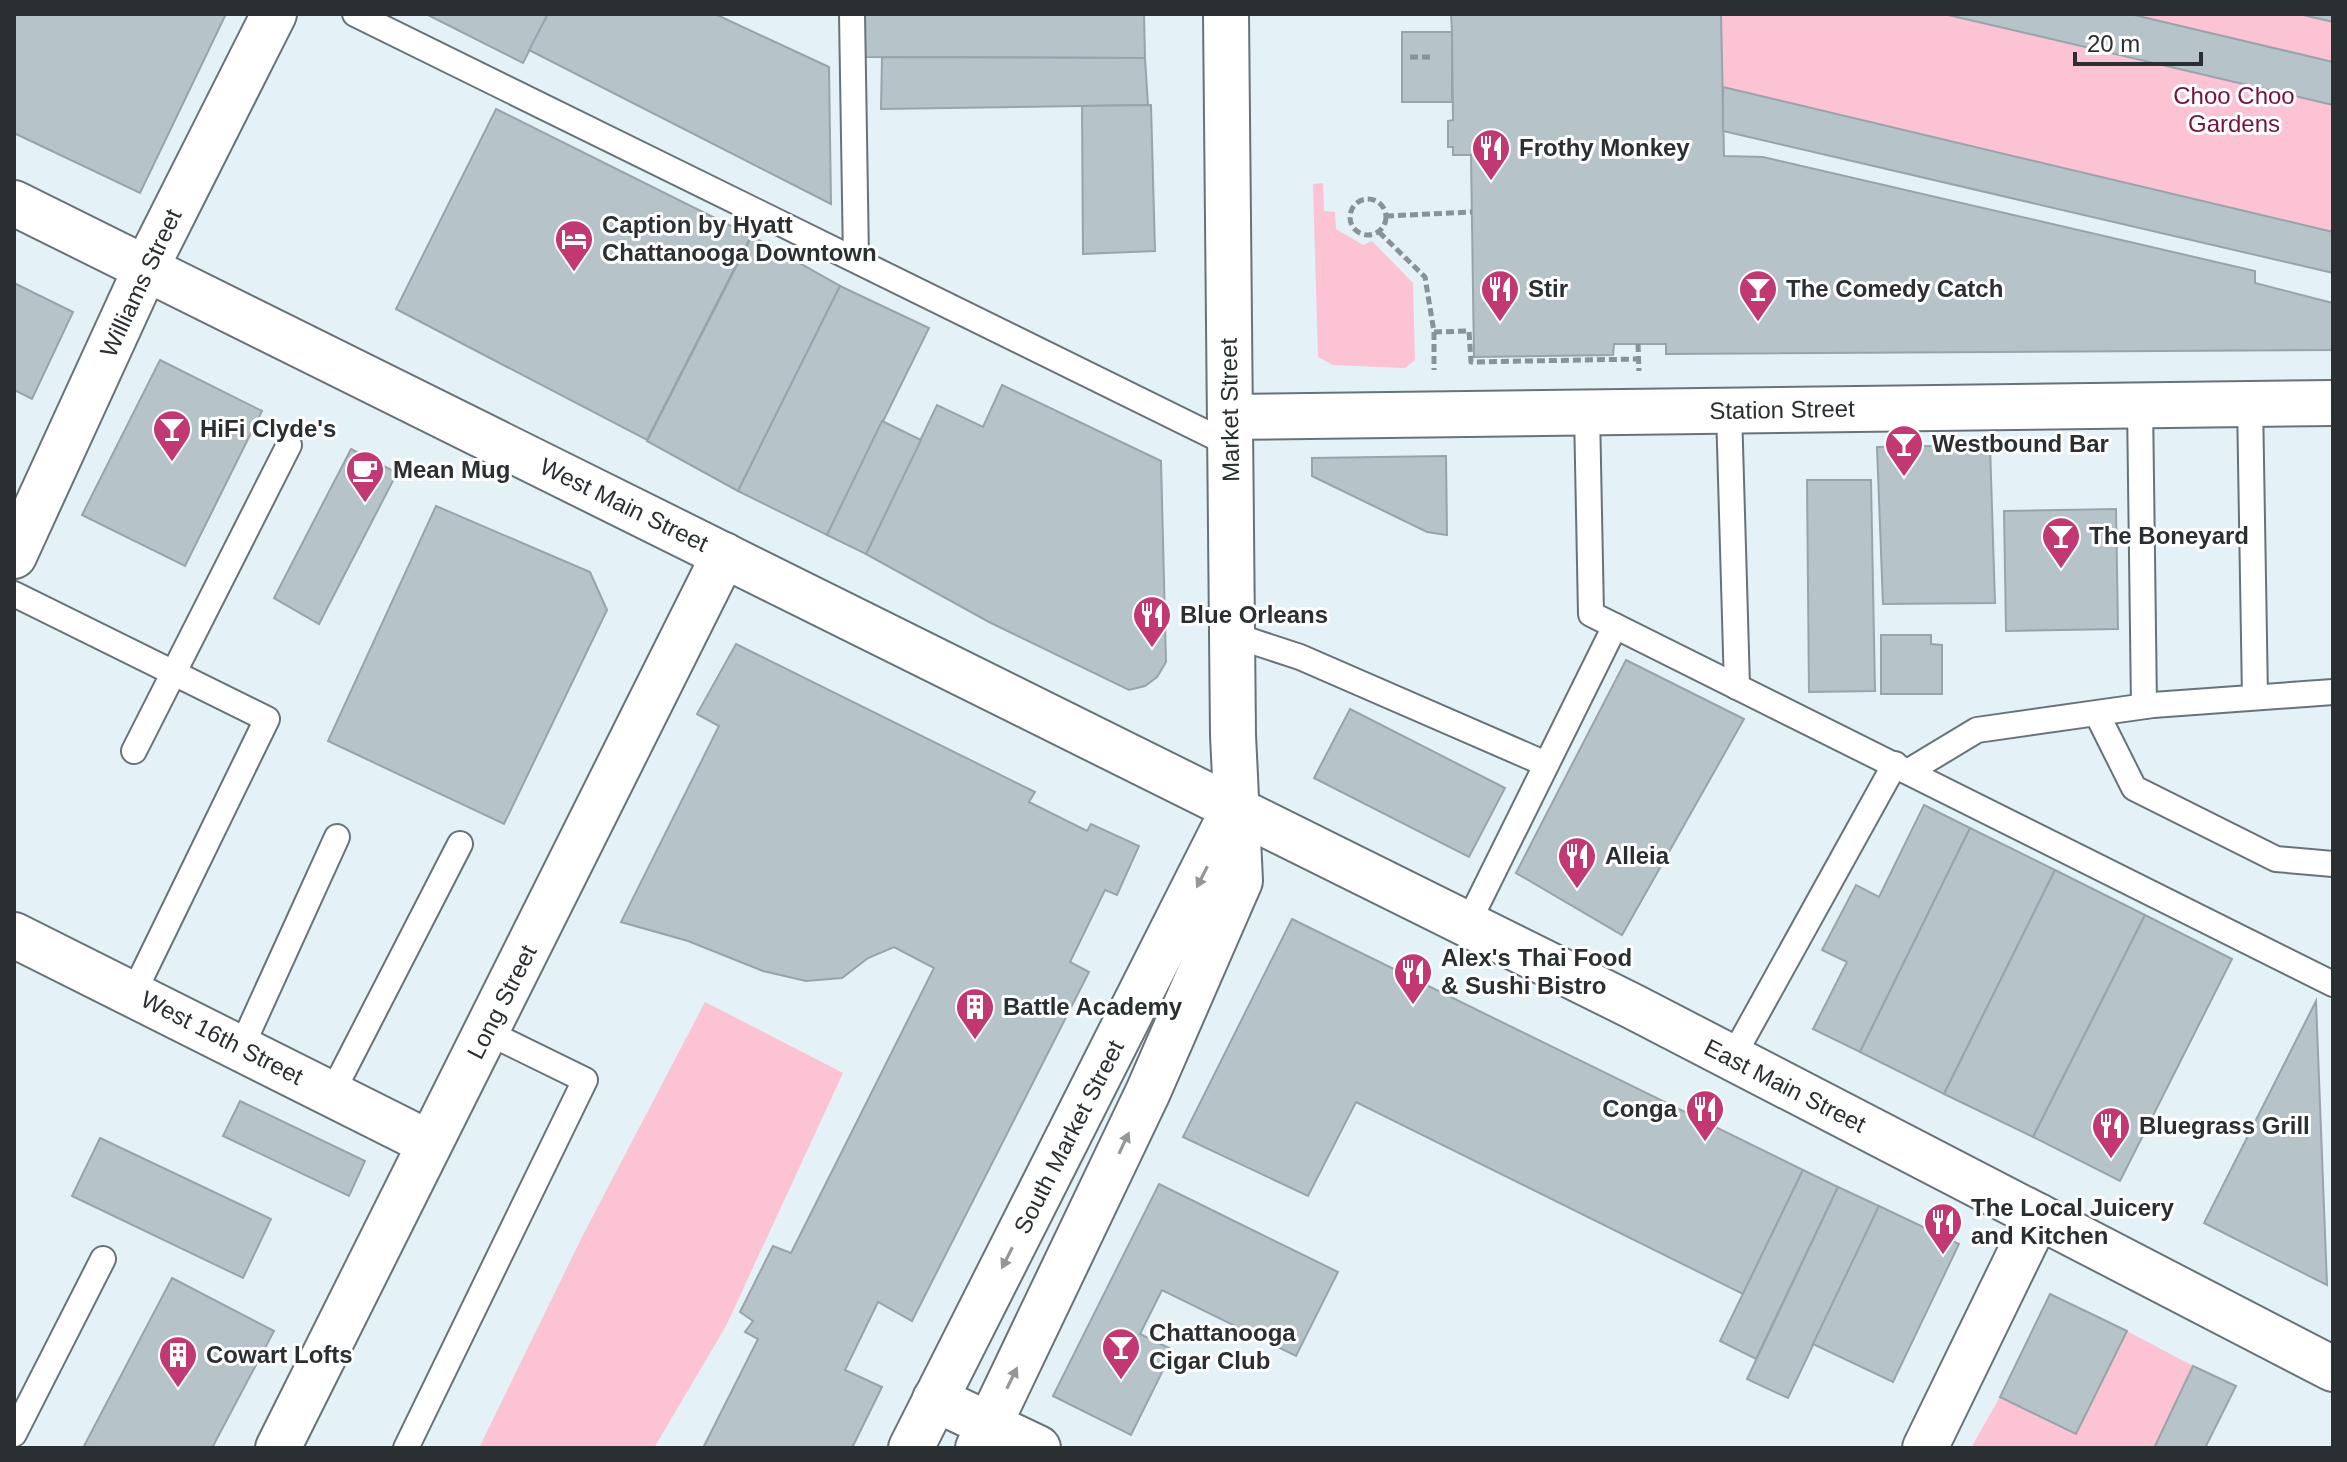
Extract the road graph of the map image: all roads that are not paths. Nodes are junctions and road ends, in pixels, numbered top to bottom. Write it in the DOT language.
graph roads {
  1 [pos="274,14"];
  2 [pos="355,14"];
  3 [pos="852,14"];
  4 [pos="1226,14"];
  5 [pos="14,203"];
  6 [pos="856,259"];
  7 [pos="146,268"];
  8 [pos="2250,402"];
  9 [pos="2333,403"];
  10 [pos="2140,404"];
  11 [pos="1729,410"];
  12 [pos="1587,412"];
  13 [pos="1230,431"];
  14 [pos="289,445"];
  15 [pos="724,555"];
  16 [pos="14,556"];
  17 [pos="14,594"];
  18 [pos="1615,626"];
  19 [pos="1233,635"];
  20 [pos="173,673"];
  21 [pos="1737,687"];
  22 [pos="2333,692"];
  23 [pos="2255,697"];
  24 [pos="2144,706"];
  25 [pos="2097,714"];
  26 [pos="134,751"];
  27 [pos="1546,764"];
  28 [pos="1902,767"];
  29 [pos="1235,806"];
  30 [pos="337,837"];
  31 [pos="460,844"];
  32 [pos="2333,864"];
  33 [pos="1467,925"];
  34 [pos="14,935"];
  35 [pos="2333,984"];
  36 [pos="133,994"];
  37 [pos="487,1032"];
  38 [pos="241,1048"];
  39 [pos="1731,1060"];
  40 [pos="332,1093"];
  41 [pos="429,1143"];
  42 [pos="2038,1216"];
  43 [pos="103,1259"];
  44 [pos="2333,1369"];
  45 [pos="935,1399"];
  46 [pos="14,1434"];
  47 [pos="984,1436"];
  48 [pos="278,1448"];
  49 [pos="406,1448"];
  50 [pos="911,1448"];
  51 [pos="1038,1448"];
  52 [pos="1925,1448"];
  1 -- 7 [label="main road, Williams Street"];
  2 -- 6 [label="lane"];
  3 -- 6 [label="lane"];
  4 -- 13 [label="main road, Market Street"];
  5 -- 7 [label="main road, West Main Street"];
  6 -- 13 [label="lane"];
  7 -- 15 [label="main road, West Main Street"];
  7 -- 16 [label="main road, Williams Street"];
  8 -- 9 [label="main road, Station Street"];
  8 -- 10 [label="main road, Station Street"];
  8 -- 23 [label="lane"];
  10 -- 11 [label="main road, Station Street"];
  10 -- 24 [label="lane"];
  11 -- 12 [label="main road, Station Street"];
  11 -- 21 [label="lane"];
  12 -- 13 [label="main road, Station Street"];
  12 -- 18 [label="lane"];
  13 -- 19 [label="main road, Market Street"];
  14 -- 20 [label="lane"];
  15 -- 29 [label="main road, West Main Street"];
  15 -- 37 [label="main road, Long Street"];
  17 -- 20 [label="lane"];
  18 -- 21 [label="lane"];
  18 -- 27 [label="lane"];
  19 -- 27 [label="lane"];
  19 -- 29 [label="main road, Market Street"];
  20 -- 26 [label="lane"];
  20 -- 36 [label="lane"];
  21 -- 28 [label="lane"];
  22 -- 23 [label="lane"];
  23 -- 24 [label="lane"];
  24 -- 25 [label="lane"];
  25 -- 28 [label="lane"];
  25 -- 32 [label="lane"];
  27 -- 33 [label="lane"];
  28 -- 35 [label="lane"];
  28 -- 39 [label="lane"];
  29 -- 33 [label="main road, East Main Street"];
  29 -- 45 [label="main road, South Market Street, one-way"];
  47 -- 29 [label="main road, South Market Street, one-way"];
  30 -- 38 [label="lane"];
  31 -- 40 [label="lane"];
  33 -- 39 [label="main road, East Main Street"];
  34 -- 36 [label="main road, West 16th Street"];
  36 -- 38 [label="main road, West 16th Street"];
  37 -- 41 [label="main road, Long Street"];
  37 -- 49 [label="lane"];
  38 -- 40 [label="main road, West 16th Street"];
  39 -- 42 [label="main road, East Main Street"];
  40 -- 41 [label="main road, West 16th Street"];
  41 -- 48 [label="main road, Long Street"];
  42 -- 44 [label="main road, East Main Street"];
  42 -- 52 [label="main road"];
  43 -- 46 [label="lane"];
  45 -- 47 [label="main road"];
  45 -- 50 [label="main road, South Market Street"];
  47 -- 51 [label="main road"];
}
